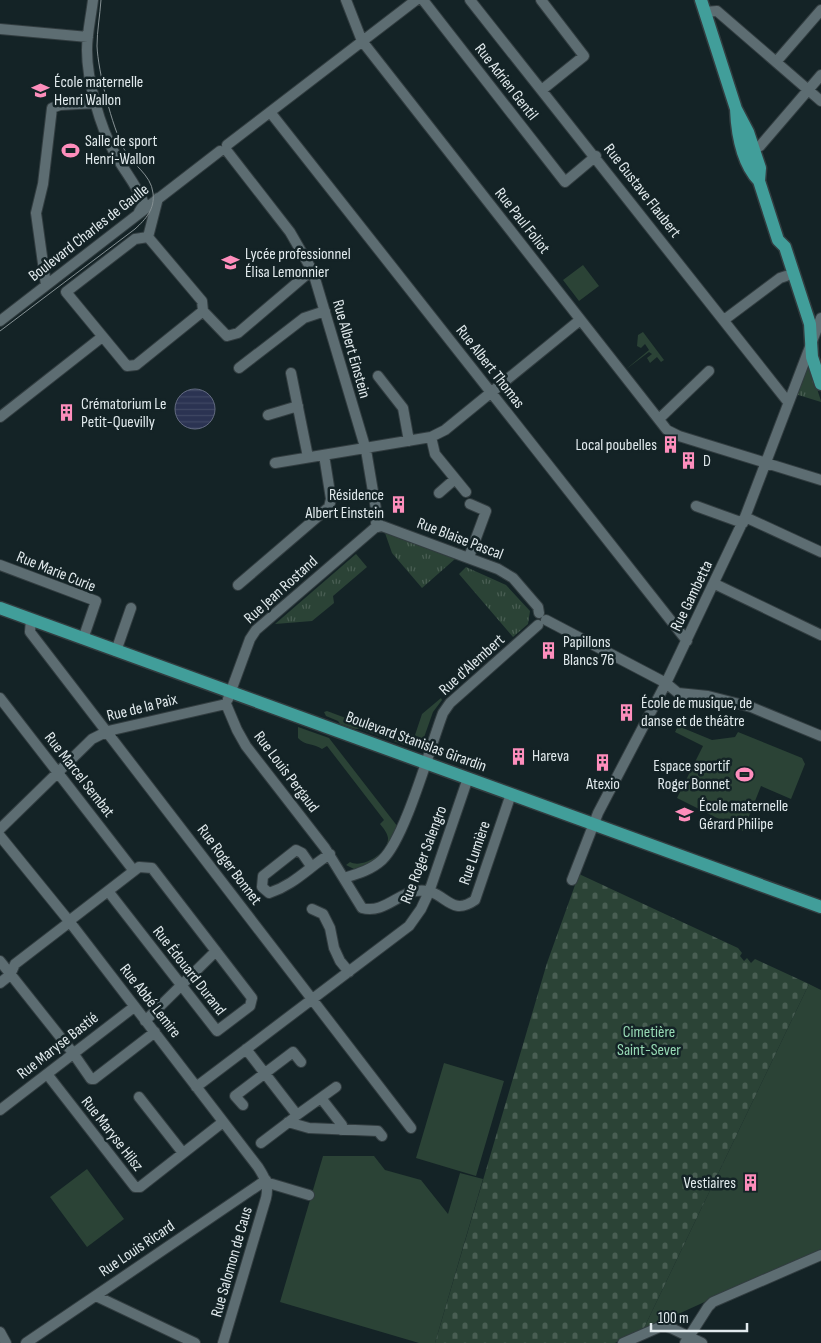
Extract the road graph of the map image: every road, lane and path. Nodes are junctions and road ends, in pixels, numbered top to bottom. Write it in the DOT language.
graph roads {
  1 [pos="93,0"];
  2 [pos="346,0"];
  3 [pos="416,0"];
  4 [pos="423,0"];
  5 [pos="470,0"];
  6 [pos="541,0"];
  7 [pos="694,0"];
  8 [pos="703,6"];
  9 [pos="821,10"];
  10 [pos="0,29"];
  11 [pos="88,37"];
  12 [pos="362,41"];
  13 [pos="714,45"];
  14 [pos="776,62"];
  15 [pos="821,75"];
  16 [pos="543,89"];
  17 [pos="808,90"];
  18 [pos="821,101"];
  19 [pos="96,103"];
  20 [pos="736,109"];
  21 [pos="270,112"];
  22 [pos="224,149"];
  23 [pos="754,149"];
  24 [pos="596,156"];
  25 [pos="759,181"];
  26 [pos="158,198"];
  27 [pos="137,215"];
  28 [pos="148,237"];
  29 [pos="778,240"];
  30 [pos="312,270"];
  31 [pos="786,276"];
  32 [pos="46,285"];
  33 [pos="203,311"];
  34 [pos="324,311"];
  35 [pos="821,318"];
  36 [pos="580,320"];
  37 [pos="724,320"];
  38 [pos="0,321"];
  39 [pos="102,336"];
  40 [pos="812,342"];
  41 [pos="821,357"];
  42 [pos="239,368"];
  43 [pos="708,371"];
  44 [pos="291,374"];
  45 [pos="378,376"];
  46 [pos="821,384"];
  47 [pos="491,392"];
  48 [pos="788,402"];
  49 [pos="298,406"];
  50 [pos="268,415"];
  51 [pos="0,418"];
  52 [pos="659,419"];
  53 [pos="431,437"];
  54 [pos="409,441"];
  55 [pos="365,448"];
  56 [pos="324,455"];
  57 [pos="308,458"];
  58 [pos="275,463"];
  59 [pos="765,464"];
  60 [pos="455,480"];
  61 [pos="821,480"];
  62 [pos="466,492"];
  63 [pos="439,493"];
  64 [pos="470,504"];
  65 [pos="696,506"];
  66 [pos="744,520"];
  67 [pos="379,524"];
  68 [pos="821,552"];
  69 [pos="469,557"];
  70 [pos="0,565"];
  71 [pos="715,584"];
  72 [pos="238,585"];
  73 [pos="0,608"];
  74 [pos="131,608"];
  75 [pos="541,619"];
  76 [pos="31,620"];
  77 [pos="821,634"];
  78 [pos="83,639"];
  79 [pos="687,641"];
  80 [pos="116,650"];
  81 [pos="666,683"];
  82 [pos="0,698"];
  83 [pos="228,698"];
  84 [pos="108,731"];
  85 [pos="821,736"];
  86 [pos="424,762"];
  87 [pos="58,773"];
  88 [pos="468,778"];
  89 [pos="511,794"];
  90 [pos="594,824"];
  91 [pos="0,829"];
  92 [pos="0,836"];
  93 [pos="330,854"];
  94 [pos="311,866"];
  95 [pos="134,871"];
  96 [pos="344,878"];
  97 [pos="572,880"];
  98 [pos="108,891"];
  99 [pos="428,892"];
  100 [pos="821,907"];
  101 [pos="312,909"];
  102 [pos="69,921"];
  103 [pos="216,951"];
  104 [pos="0,961"];
  105 [pos="349,972"];
  106 [pos="10,975"];
  107 [pos="0,983"];
  108 [pos="181,985"];
  109 [pos="313,999"];
  110 [pos="134,1007"];
  111 [pos="145,1021"];
  112 [pos="155,1032"];
  113 [pos="246,1049"];
  114 [pos="74,1053"];
  115 [pos="301,1062"];
  116 [pos="46,1074"];
  117 [pos="264,1074"];
  118 [pos="196,1086"];
  119 [pos="336,1087"];
  120 [pos="140,1097"];
  121 [pos="322,1098"];
  122 [pos="2,1105"];
  123 [pos="243,1105"];
  124 [pos="297,1115"];
  125 [pos="223,1122"];
  126 [pos="288,1122"];
  127 [pos="411,1128"];
  128 [pos="342,1130"];
  129 [pos="382,1136"];
  130 [pos="261,1143"];
  131 [pos="183,1152"];
  132 [pos="267,1185"];
  133 [pos="309,1195"];
  134 [pos="821,1254"];
  135 [pos="96,1296"];
  136 [pos="0,1332"];
  137 [pos="687,1339"];
  138 [pos="6,1343"];
  139 [pos="26,1343"];
  140 [pos="195,1343"];
  141 [pos="223,1343"];
  142 [pos="623,1343"];
  143 [pos="702,1343"];
  1 -- 11 [label="street"];
  2 -- 12 [label="street, Rue Paul Foliot"];
  3 -- 12 [label="street, Boulevard Charles de Gaulle"];
  4 -- 24 [label="street, Rue Adrien Gentil"];
  5 -- 16 [label="street, Rue Gustave Flaubert"];
  6 -- 16 [label="street"];
  7 -- 13 [label="main road"];
  8 -- 13 [label="main road"];
  8 -- 14 [label="street"];
  9 -- 14 [label="street"];
  10 -- 11 [label="street"];
  11 -- 19 [label="street"];
  12 -- 21 [label="street, Boulevard Charles de Gaulle"];
  12 -- 36 [label="street, Rue Paul Foliot"];
  13 -- 20 [label="main road"];
  14 -- 17 [label="street"];
  15 -- 17 [label="street"];
  16 -- 24 [label="street, Rue Gustave Flaubert"];
  17 -- 18 [label="street"];
  17 -- 23 [label="street"];
  19 -- 27 [label="street"];
  19 -- 32 [label="street"];
  20 -- 23 [label="main road"];
  20 -- 25 [label="main road"];
  21 -- 22 [label="street, Boulevard Charles de Gaulle"];
  21 -- 47 [label="street, Rue Albert Thomas"];
  22 -- 26 [label="street, Boulevard Charles de Gaulle"];
  22 -- 30 [label="street, Rue Albert Einstein"];
  23 -- 25 [label="main road"];
  24 -- 37 [label="street, Rue Gustave Flaubert"];
  25 -- 29 [label="main road"];
  26 -- 27 [label="street, Boulevard Charles de Gaulle"];
  26 -- 28 [label="street"];
  27 -- 32 [label="street, Boulevard Charles de Gaulle"];
  28 -- 33 [label="street"];
  28 -- 39 [label="street"];
  29 -- 31 [label="main road"];
  29 -- 40 [label="main road"];
  30 -- 33 [label="street"];
  30 -- 34 [label="street, Rue Albert Einstein"];
  31 -- 37 [label="street"];
  31 -- 40 [label="main road"];
  32 -- 38 [label="street, Boulevard Charles de Gaulle"];
  33 -- 39 [label="street"];
  34 -- 42 [label="street"];
  34 -- 55 [label="street, Rue Albert Einstein"];
  35 -- 40 [label="street, Rue Gambetta"];
  36 -- 47 [label="street"];
  36 -- 52 [label="street, Rue Paul Foliot"];
  37 -- 48 [label="street, Rue Gustave Flaubert"];
  39 -- 51 [label="street"];
  40 -- 41 [label="main road"];
  40 -- 46 [label="main road"];
  40 -- 48 [label="street, Rue Gambetta"];
  43 -- 52 [label="street"];
  44 -- 49 [label="street"];
  45 -- 54 [label="street"];
  47 -- 53 [label="street"];
  47 -- 79 [label="street, Rue Albert Thomas"];
  48 -- 59 [label="street, Rue Gambetta"];
  49 -- 50 [label="street"];
  49 -- 57 [label="street"];
  52 -- 59 [label="street, Rue Paul Foliot"];
  53 -- 54 [label="street"];
  53 -- 60 [label="street"];
  54 -- 55 [label="street"];
  55 -- 56 [label="street"];
  55 -- 67 [label="street, Rue Albert Einstein"];
  56 -- 57 [label="street"];
  56 -- 72 [label="street"];
  57 -- 58 [label="street"];
  59 -- 61 [label="street, Rue Paul Foliot"];
  59 -- 66 [label="street, Rue Gambetta"];
  60 -- 62 [label="street"];
  60 -- 63 [label="street"];
  64 -- 69 [label="street"];
  65 -- 66 [label="street"];
  66 -- 68 [label="street"];
  66 -- 71 [label="street, Rue Gambetta"];
  67 -- 69 [label="street, Rue Blaise Pascal"];
  67 -- 83 [label="street, Rue Jean Rostand"];
  69 -- 75 [label="street, Rue Blaise Pascal"];
  70 -- 78 [label="street, Rue Marie Curie"];
  71 -- 77 [label="street"];
  71 -- 79 [label="street, Rue Gambetta"];
  73 -- 76 [label="main road, Boulevard Stanislas Girardin"];
  74 -- 80 [label="street"];
  75 -- 81 [label="street, Rue Blaise Pascal"];
  75 -- 86 [label="street, Rue d'Alembert"];
  76 -- 78 [label="main road, Boulevard Stanislas Girardin"];
  76 -- 84 [label="street, Rue Roger Bonnet"];
  78 -- 80 [label="main road, Boulevard Stanislas Girardin"];
  79 -- 81 [label="street, Rue Gambetta"];
  80 -- 83 [label="main road, Boulevard Stanislas Girardin"];
  81 -- 85 [label="street, Rue Blaise Pascal"];
  81 -- 90 [label="street, Rue Gambetta"];
  82 -- 87 [label="street, Rue Marcel Sembat"];
  83 -- 84 [label="street, Rue de la Paix"];
  83 -- 86 [label="main road, Boulevard Stanislas Girardin"];
  83 -- 93 [label="street, Rue Louis Pergaud"];
  84 -- 87 [label="street, Rue de la Paix"];
  84 -- 109 [label="street, Rue Roger Bonnet"];
  86 -- 88 [label="main road, Boulevard Stanislas Girardin"];
  86 -- 96 [label="street, Rue d'Alembert"];
  87 -- 91 [label="street, Rue de la Paix"];
  87 -- 95 [label="street, Rue Marcel Sembat"];
  88 -- 89 [label="main road, Boulevard Stanislas Girardin"];
  88 -- 99 [label="street, Rue Roger Salengro"];
  89 -- 90 [label="main road, Boulevard Stanislas Girardin"];
  89 -- 99 [label="street, Rue Lumière"];
  90 -- 97 [label="street, Rue Gambetta"];
  90 -- 100 [label="main road, Boulevard Stanislas Girardin"];
  92 -- 102 [label="street, Rue Abbé Lemire"];
  93 -- 94 [label="street"];
  93 -- 96 [label="street, Rue Louis Pergaud"];
  94 -- 94 [label="street"];
  95 -- 98 [label="street"];
  95 -- 103 [label="street"];
  96 -- 99 [label="street, Rue Louis Pergaud"];
  98 -- 102 [label="street"];
  98 -- 108 [label="street, Rue Édouard Durand"];
  99 -- 105 [label="street, Rue Roger Salengro"];
  101 -- 105 [label="street"];
  102 -- 106 [label="street"];
  102 -- 110 [label="street, Rue Abbé Lemire"];
  103 -- 108 [label="street"];
  103 -- 108 [label="street, Rue Édouard Durand"];
  104 -- 106 [label="street"];
  105 -- 109 [label="street, Rue Roger Salengro"];
  106 -- 107 [label="street"];
  106 -- 114 [label="street"];
  108 -- 111 [label="street"];
  109 -- 113 [label="street, Rue Roger Salengro"];
  109 -- 127 [label="street, Rue Roger Bonnet"];
  110 -- 111 [label="street, Rue Abbé Lemire"];
  110 -- 114 [label="street, Rue Maryse Bastié"];
  111 -- 112 [label="street, Rue Abbé Lemire"];
  112 -- 114 [label="street"];
  112 -- 118 [label="street, Rue Abbé Lemire"];
  113 -- 117 [label="street"];
  113 -- 118 [label="street, Rue Roger Salengro"];
  114 -- 116 [label="street, Rue Maryse Bastié"];
  115 -- 117 [label="street"];
  116 -- 122 [label="street, Rue Maryse Bastié"];
  116 -- 131 [label="street, Rue Maryse Hilsz"];
  117 -- 123 [label="street"];
  117 -- 124 [label="street"];
  118 -- 125 [label="street, Rue Abbé Lemire"];
  119 -- 121 [label="street"];
  120 -- 131 [label="street"];
  121 -- 124 [label="street"];
  121 -- 128 [label="street"];
  124 -- 126 [label="street"];
  125 -- 131 [label="street, Rue Maryse Hilsz"];
  125 -- 132 [label="street, Rue Abbé Lemire"];
  126 -- 128 [label="street"];
  126 -- 130 [label="street"];
  128 -- 129 [label="street"];
  132 -- 133 [label="street"];
  132 -- 135 [label="street, Rue Louis Ricard"];
  132 -- 141 [label="street, Rue Salomon de Caus"];
  134 -- 137 [label="street"];
  135 -- 139 [label="street, Rue Louis Ricard"];
  135 -- 140 [label="street"];
  136 -- 138 [label="street"];
  137 -- 142 [label="street"];
  137 -- 143 [label="street"];
}
